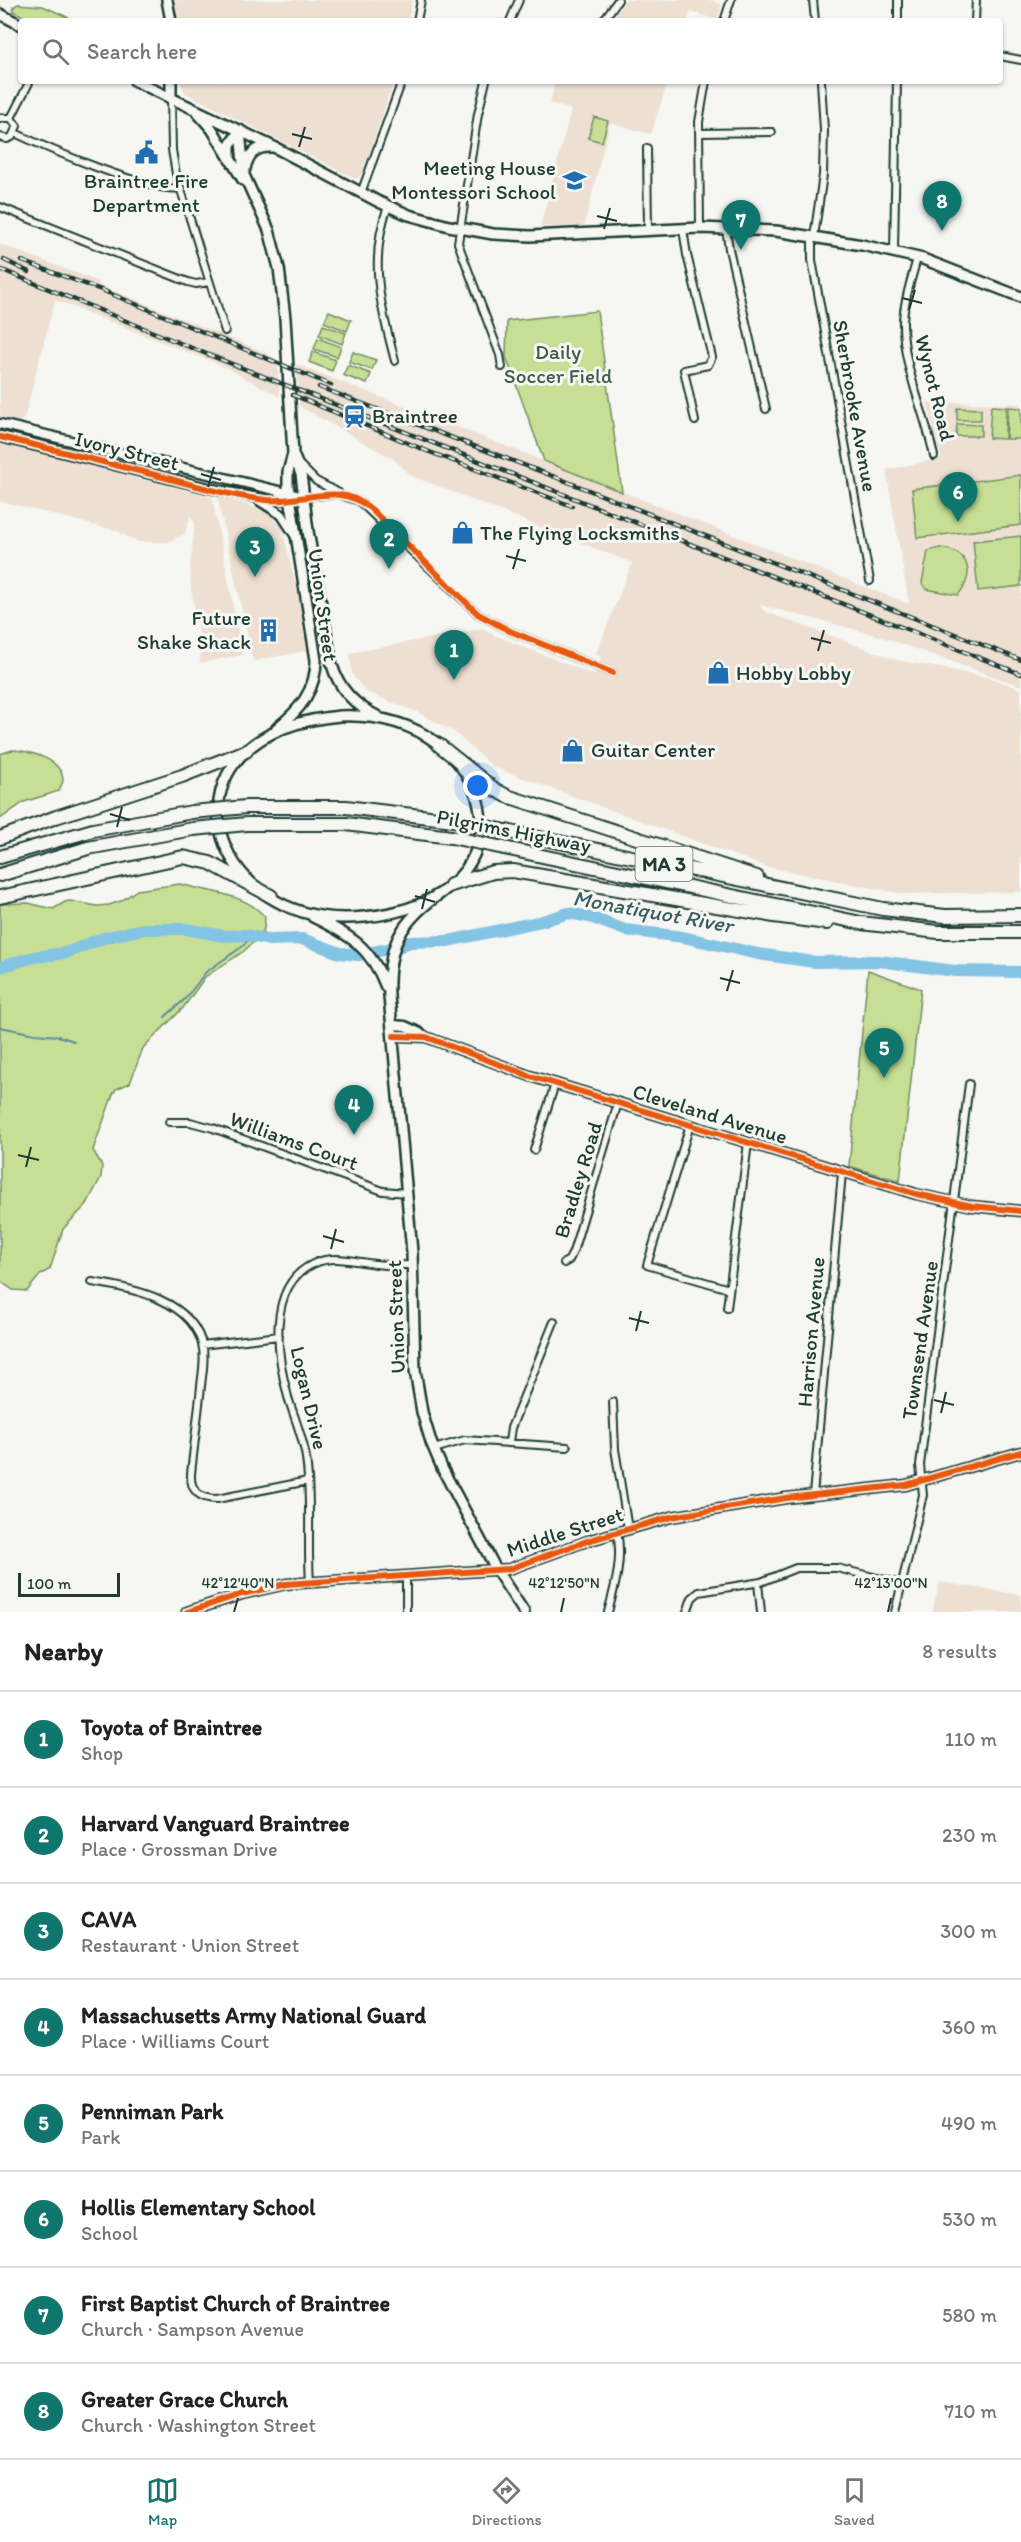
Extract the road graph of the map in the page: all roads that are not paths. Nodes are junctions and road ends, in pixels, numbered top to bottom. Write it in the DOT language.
graph roads {
  1 [pos="167,0"];
  2 [pos="421,0"];
  3 [pos="519,0"];
  4 [pos="618,0"];
  5 [pos="731,0"];
  6 [pos="813,0"];
  7 [pos="898,0"];
  8 [pos="976,0"];
  9 [pos="0,14"];
  10 [pos="170,18"];
  11 [pos="418,18"];
  12 [pos="511,18"];
  13 [pos="605,18"];
  14 [pos="725,18"];
  15 [pos="815,18"];
  16 [pos="897,18"];
  17 [pos="975,18"];
  18 [pos="18,23"];
  19 [pos="1003,57"];
  20 [pos="1021,60"];
  21 [pos="28,84"];
  22 [pos="141,84"];
  23 [pos="171,84"];
  24 [pos="401,84"];
  25 [pos="485,84"];
  26 [pos="706,84"];
  27 [pos="820,84"];
  28 [pos="897,84"];
  29 [pos="171,98"];
  30 [pos="192,108"];
  31 [pos="0,118"];
  32 [pos="11,118"];
  33 [pos="240,130"];
  34 [pos="772,132"];
  35 [pos="15,133"];
  36 [pos="699,133"];
  37 [pos="0,138"];
  38 [pos="274,147"];
  39 [pos="647,148"];
  40 [pos="231,162"];
  41 [pos="180,188"];
  42 [pos="361,193"];
  43 [pos="252,195"];
  44 [pos="388,206"];
  45 [pos="0,207"];
  46 [pos="700,228"];
  47 [pos="726,228"];
  48 [pos="459,229"];
  49 [pos="683,229"];
  50 [pos="648,231"];
  51 [pos="813,237"];
  52 [pos="894,252"];
  53 [pos="918,258"];
  54 [pos="209,282"];
  55 [pos="1021,297"];
  56 [pos="225,331"];
  57 [pos="395,361"];
  58 [pos="502,367"];
  59 [pos="766,409"];
  60 [pos="695,421"];
  61 [pos="0,424"];
  62 [pos="0,437"];
  63 [pos="934,456"];
  64 [pos="294,457"];
  65 [pos="159,476"];
  66 [pos="225,479"];
  67 [pos="342,494"];
  68 [pos="248,497"];
  69 [pos="290,497"];
  70 [pos="304,497"];
  71 [pos="296,538"];
  72 [pos="870,581"];
  73 [pos="614,673"];
  74 [pos="396,723"];
  75 [pos="261,740"];
  76 [pos="439,745"];
  77 [pos="246,751"];
  78 [pos="0,838"];
  79 [pos="0,857"];
  80 [pos="0,875"];
  81 [pos="446,889"];
  82 [pos="0,897"];
  83 [pos="271,897"];
  84 [pos="821,897"];
  85 [pos="294,908"];
  86 [pos="1021,915"];
  87 [pos="900,929"];
  88 [pos="1021,932"];
  89 [pos="389,996"];
  90 [pos="393,1025"];
  91 [pos="394,1036"];
  92 [pos="426,1037"];
  93 [pos="555,1084"];
  94 [pos="969,1084"];
  95 [pos="618,1103"];
  96 [pos="169,1122"];
  97 [pos="690,1125"];
  98 [pos="748,1143"];
  99 [pos="534,1150"];
  100 [pos="842,1173"];
  101 [pos="407,1194"];
  102 [pos="955,1203"];
  103 [pos="1021,1211"];
  104 [pos="564,1263"];
  105 [pos="412,1265"];
  106 [pos="92,1282"];
  107 [pos="729,1288"];
  108 [pos="727,1308"];
  109 [pos="554,1322"];
  110 [pos="279,1336"];
  111 [pos="202,1345"];
  112 [pos="613,1402"];
  113 [pos="509,1443"];
  114 [pos="567,1447"];
  115 [pos="434,1449"];
  116 [pos="1021,1452"];
  117 [pos="922,1480"];
  118 [pos="308,1481"];
  119 [pos="813,1495"];
  120 [pos="628,1529"];
  121 [pos="617,1532"];
  122 [pos="497,1571"];
  123 [pos="406,1577"];
  124 [pos="310,1582"];
  125 [pos="758,1583"];
  126 [pos="902,1584"];
  127 [pos="187,1612"];
  128 [pos="406,1612"];
  129 [pos="524,1612"];
  130 [pos="608,1612"];
  131 [pos="687,1612"];
  132 [pos="761,1612"];
  133 [pos="896,1612"];
  1 -- 10 [label="main road"];
  2 -- 11 [label="street"];
  3 -- 12 [label="street"];
  4 -- 13 [label="street"];
  5 -- 14 [label="street"];
  6 -- 15 [label="street"];
  7 -- 16 [label="street"];
  8 -- 17 [label="street"];
  9 -- 18 [label="main road"];
  19 -- 20 [label="street"];
  21 -- 32 [label="street"];
  22 -- 29 [label="main road"];
  23 -- 29 [label="main road"];
  24 -- 42 [label="street"];
  25 -- 48 [label="street"];
  26 -- 36 [label="street"];
  27 -- 51 [label="street, Sherbrooke Avenue"];
  28 -- 52 [label="street"];
  29 -- 30 [label="main road"];
  29 -- 41 [label="street"];
  30 -- 33 [label="main road"];
  30 -- 40 [label="main road, Union Street"];
  31 -- 32 [label="street"];
  32 -- 35 [label="street"];
  33 -- 38 [label="main road"];
  33 -- 40 [label="main road"];
  33 -- 43 [label="main road, Union Street"];
  34 -- 36 [label="street"];
  35 -- 37 [label="street"];
  35 -- 41 [label="street"];
  36 -- 46 [label="street"];
  38 -- 42 [label="main road"];
  38 -- 43 [label="main road"];
  39 -- 50 [label="street"];
  40 -- 43 [label="main road, Union Street"];
  41 -- 54 [label="street"];
  42 -- 44 [label="main road"];
  43 -- 64 [label="main road, Union Street"];
  44 -- 48 [label="main road"];
  44 -- 57 [label="street"];
  45 -- 54 [label="street"];
  46 -- 47 [label="main road"];
  46 -- 49 [label="main road"];
  47 -- 51 [label="main road"];
  47 -- 59 [label="street"];
  48 -- 50 [label="main road"];
  48 -- 58 [label="street"];
  49 -- 50 [label="main road"];
  49 -- 60 [label="street"];
  51 -- 52 [label="main road"];
  51 -- 72 [label="street, Sherbrooke Avenue"];
  52 -- 53 [label="main road"];
  53 -- 55 [label="main road"];
  53 -- 63 [label="street, Wynot Road"];
  54 -- 56 [label="street"];
  61 -- 66 [label="street, Ivory Street"];
  62 -- 65 [label="street, Ivory Street"];
  64 -- 67 [label="street"];
  64 -- 69 [label="main road, Union Street"];
  64 -- 70 [label="main road, Union Street"];
  65 -- 66 [label="street"];
  65 -- 68 [label="street, Ivory Street"];
  66 -- 69 [label="street, Ivory Street"];
  67 -- 70 [label="street"];
  67 -- 73 [label="street"];
  68 -- 69 [label="street, Ivory Street"];
  68 -- 71 [label="street"];
  69 -- 70 [label="street, Ivory Street"];
  69 -- 71 [label="main road, Union Street"];
  70 -- 74 [label="main road, Union Street"];
  71 -- 75 [label="main road, Union Street"];
  74 -- 75 [label="main road"];
  74 -- 76 [label="main road"];
  75 -- 77 [label="main road"];
  76 -- 81 [label="main road"];
  76 -- 84 [label="highway"];
  77 -- 78 [label="highway"];
  77 -- 83 [label="main road"];
  79 -- 84 [label="highway, Pilgrims Highway / MA 3, bridge"];
  80 -- 87 [label="highway, Pilgrims Highway / MA 3, bridge"];
  81 -- 85 [label="main road"];
  81 -- 87 [label="highway"];
  81 -- 89 [label="main road, Union Street"];
  82 -- 83 [label="highway"];
  83 -- 85 [label="main road"];
  84 -- 86 [label="highway, Pilgrims Highway / MA 3"];
  85 -- 89 [label="main road, Union Street"];
  87 -- 88 [label="highway, Pilgrims Highway / MA 3"];
  89 -- 90 [label="main road, Union Street"];
  90 -- 91 [label="main road, Union Street"];
  90 -- 92 [label="street, Cleveland Avenue"];
  91 -- 92 [label="street, Cleveland Avenue"];
  91 -- 101 [label="main road, Union Street"];
  92 -- 93 [label="street, Cleveland Avenue"];
  93 -- 95 [label="street, Cleveland Avenue"];
  93 -- 99 [label="street"];
  94 -- 102 [label="street, Townsend Avenue"];
  95 -- 97 [label="street, Cleveland Avenue"];
  95 -- 104 [label="street, Bradley Road"];
  96 -- 101 [label="street, Williams Court"];
  97 -- 98 [label="street, Cleveland Avenue"];
  97 -- 107 [label="street"];
  98 -- 100 [label="street, Cleveland Avenue"];
  98 -- 107 [label="street"];
  100 -- 102 [label="street, Cleveland Avenue"];
  100 -- 119 [label="street, Harrison Avenue"];
  101 -- 105 [label="main road, Union Street"];
  102 -- 103 [label="street, Cleveland Avenue"];
  102 -- 117 [label="street, Townsend Avenue"];
  105 -- 110 [label="street, Logan Drive"];
  105 -- 115 [label="main road, Union Street"];
  106 -- 111 [label="street"];
  107 -- 108 [label="street"];
  109 -- 113 [label="street"];
  110 -- 111 [label="street"];
  110 -- 118 [label="street, Logan Drive"];
  111 -- 118 [label="street"];
  112 -- 120 [label="street"];
  113 -- 114 [label="street"];
  113 -- 115 [label="street"];
  115 -- 122 [label="main road, Union Street"];
  116 -- 117 [label="street, Middle Street"];
  117 -- 119 [label="street, Middle Street"];
  117 -- 126 [label="street, Townsend Avenue"];
  118 -- 124 [label="street, Logan Drive"];
  119 -- 120 [label="street, Middle Street"];
  120 -- 121 [label="street, Middle Street"];
  121 -- 122 [label="street, Middle Street"];
  121 -- 130 [label="street"];
  122 -- 123 [label="street, Middle Street"];
  122 -- 129 [label="main road, Union Street"];
  123 -- 124 [label="street, Middle Street"];
  123 -- 128 [label="street"];
  124 -- 127 [label="street, Middle Street"];
  125 -- 126 [label="street"];
  125 -- 131 [label="street"];
  125 -- 132 [label="street"];
  126 -- 133 [label="street, Townsend Avenue"];
}
